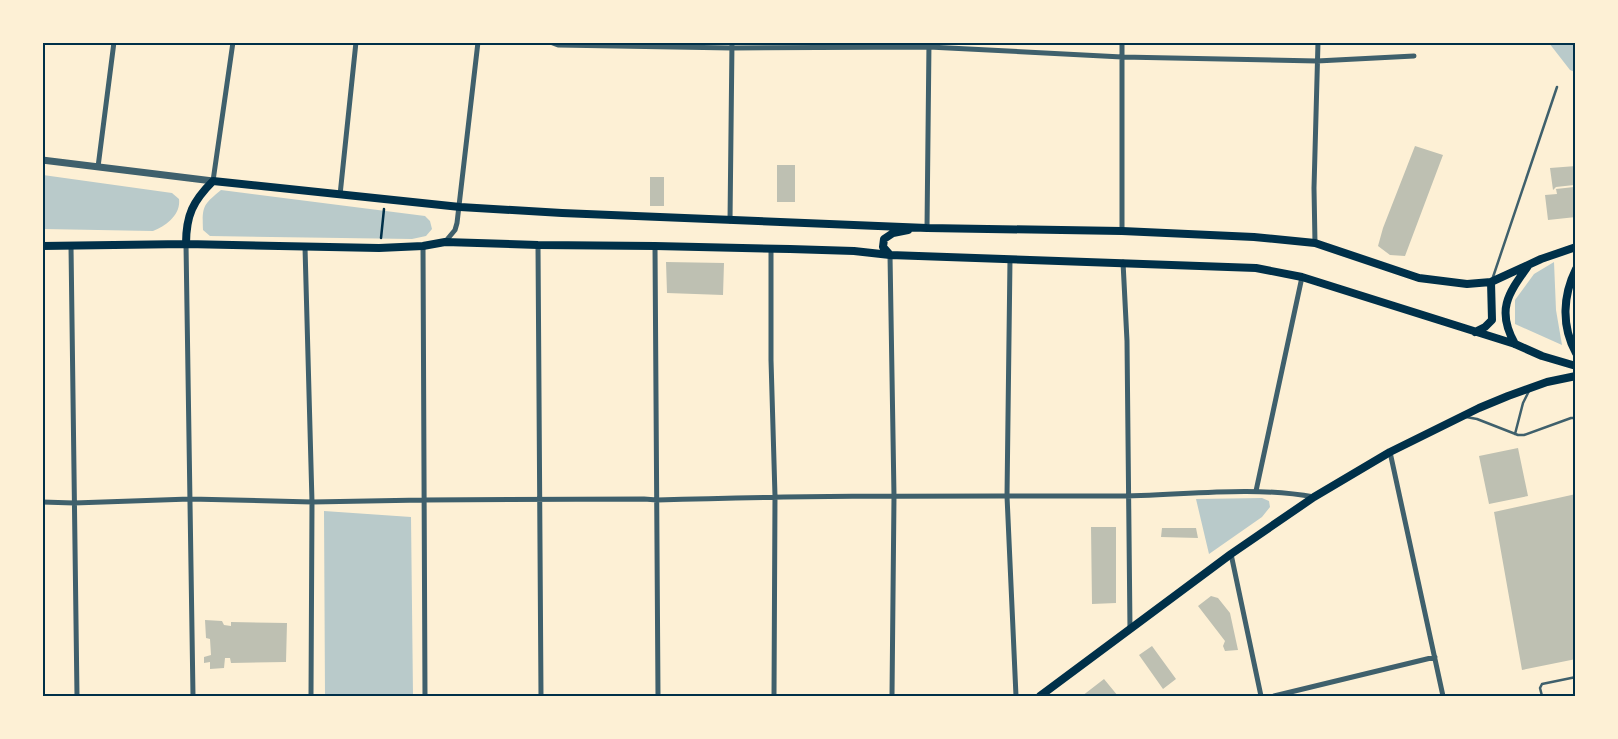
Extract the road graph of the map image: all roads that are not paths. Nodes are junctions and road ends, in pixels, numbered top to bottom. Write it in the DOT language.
graph roads {
  1 [pos="114,42"];
  2 [pos="233,42"];
  3 [pos="356,42"];
  4 [pos="478,42"];
  5 [pos="550,42"];
  6 [pos="1122,42"];
  7 [pos="1318,42"];
  8 [pos="732,45"];
  9 [pos="929,45"];
  10 [pos="1414,56"];
  11 [pos="1122,57"];
  12 [pos="1317,60"];
  13 [pos="1557,87"];
  14 [pos="42,160"];
  15 [pos="98,167"];
  16 [pos="213,181"];
  17 [pos="340,195"];
  18 [pos="460,207"];
  19 [pos="730,221"];
  20 [pos="927,228"];
  21 [pos="1122,231"];
  22 [pos="445,242"];
  23 [pos="1315,243"];
  24 [pos="186,244"];
  25 [pos="538,245"];
  26 [pos="42,246"];
  27 [pos="71,246"];
  28 [pos="305,246"];
  29 [pos="423,246"];
  30 [pos="655,246"];
  31 [pos="1576,247"];
  32 [pos="771,250"];
  33 [pos="890,255"];
  34 [pos="1010,260"];
  35 [pos="1123,262"];
  36 [pos="1529,265"];
  37 [pos="1576,269"];
  38 [pos="1302,277"];
  39 [pos="1491,282"];
  40 [pos="1475,332"];
  41 [pos="1515,344"];
  42 [pos="1576,353"];
  43 [pos="1576,366"];
  44 [pos="1576,376"];
  45 [pos="1530,388"];
  46 [pos="1464,417"];
  47 [pos="1576,418"];
  48 [pos="1515,434"];
  49 [pos="1390,452"];
  50 [pos="1256,490"];
  51 [pos="775,496"];
  52 [pos="894,496"];
  53 [pos="1007,496"];
  54 [pos="1128,496"];
  55 [pos="1314,497"];
  56 [pos="190,499"];
  57 [pos="541,499"];
  58 [pos="423,500"];
  59 [pos="656,500"];
  60 [pos="42,502"];
  61 [pos="312,502"];
  62 [pos="74,503"];
  63 [pos="1232,554"];
  64 [pos="1130,628"];
  65 [pos="1434,657"];
  66 [pos="1576,677"];
  67 [pos="76,696"];
  68 [pos="194,696"];
  69 [pos="311,696"];
  70 [pos="425,696"];
  71 [pos="541,696"];
  72 [pos="658,696"];
  73 [pos="774,696"];
  74 [pos="892,696"];
  75 [pos="1016,696"];
  76 [pos="1040,696"];
  77 [pos="1261,696"];
  78 [pos="1274,696"];
  79 [pos="1443,696"];
  80 [pos="1542,696"];
  1 -- 15 [label="street"];
  2 -- 16 [label="street"];
  3 -- 17 [label="street"];
  4 -- 18 [label="street"];
  5 -- 8 [label="street"];
  6 -- 11 [label="street"];
  7 -- 12 [label="street"];
  8 -- 9 [label="street"];
  8 -- 19 [label="street"];
  9 -- 11 [label="street"];
  9 -- 20 [label="street"];
  10 -- 12 [label="street"];
  11 -- 12 [label="street"];
  11 -- 21 [label="street"];
  12 -- 23 [label="street"];
  13 -- 39 [label="lane"];
  14 -- 15 [label="street"];
  15 -- 16 [label="street"];
  16 -- 17 [label="main road"];
  16 -- 24 [label="main road"];
  17 -- 18 [label="main road"];
  18 -- 19 [label="main road"];
  18 -- 22 [label="street"];
  19 -- 20 [label="main road"];
  20 -- 21 [label="main road"];
  20 -- 33 [label="main road"];
  21 -- 23 [label="main road"];
  22 -- 25 [label="main road"];
  22 -- 29 [label="main road"];
  23 -- 39 [label="main road"];
  24 -- 27 [label="main road"];
  24 -- 28 [label="main road"];
  24 -- 56 [label="street"];
  25 -- 30 [label="main road"];
  25 -- 57 [label="street"];
  26 -- 27 [label="main road"];
  27 -- 62 [label="street"];
  28 -- 29 [label="main road"];
  28 -- 61 [label="street"];
  29 -- 58 [label="street"];
  30 -- 32 [label="main road"];
  30 -- 59 [label="street"];
  31 -- 36 [label="main road"];
  32 -- 33 [label="main road"];
  32 -- 51 [label="street"];
  33 -- 34 [label="main road"];
  33 -- 52 [label="street"];
  34 -- 35 [label="main road"];
  34 -- 53 [label="street"];
  35 -- 38 [label="main road"];
  35 -- 54 [label="street"];
  36 -- 39 [label="main road"];
  36 -- 41 [label="main road"];
  37 -- 42 [label="main road"];
  38 -- 40 [label="main road"];
  38 -- 50 [label="street"];
  39 -- 40 [label="main road"];
  40 -- 41 [label="main road"];
  41 -- 43 [label="main road"];
  44 -- 45 [label="main road"];
  45 -- 46 [label="main road"];
  45 -- 48 [label="lane"];
  46 -- 48 [label="lane"];
  46 -- 49 [label="main road"];
  47 -- 48 [label="lane"];
  49 -- 55 [label="main road"];
  49 -- 65 [label="street"];
  50 -- 54 [label="street"];
  50 -- 55 [label="street"];
  51 -- 52 [label="street"];
  51 -- 59 [label="street"];
  51 -- 73 [label="street"];
  52 -- 53 [label="street"];
  52 -- 74 [label="street"];
  53 -- 54 [label="street"];
  53 -- 75 [label="street"];
  54 -- 64 [label="street"];
  55 -- 63 [label="main road"];
  56 -- 61 [label="street"];
  56 -- 62 [label="street"];
  56 -- 68 [label="street"];
  57 -- 58 [label="street"];
  57 -- 59 [label="street"];
  57 -- 71 [label="street"];
  58 -- 61 [label="street"];
  58 -- 70 [label="street"];
  59 -- 72 [label="street"];
  60 -- 62 [label="street"];
  61 -- 69 [label="street"];
  62 -- 67 [label="street"];
  63 -- 64 [label="main road"];
  63 -- 77 [label="street"];
  64 -- 76 [label="main road"];
  65 -- 78 [label="street"];
  65 -- 79 [label="street"];
  66 -- 80 [label="lane"];
}
